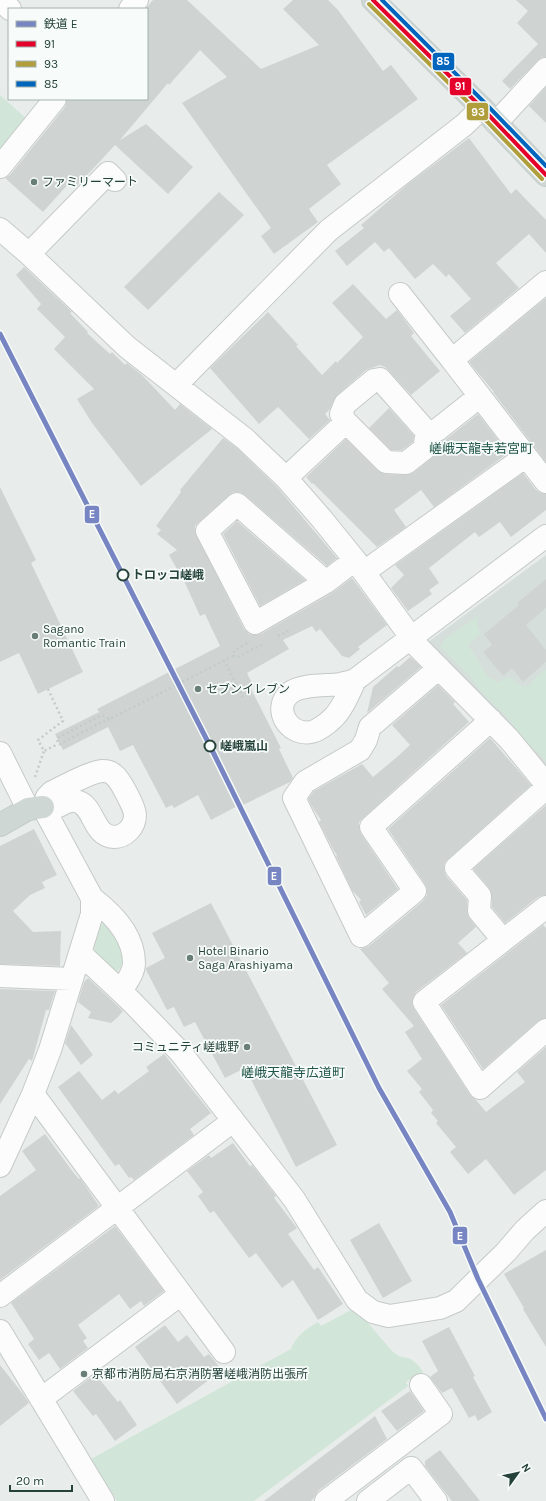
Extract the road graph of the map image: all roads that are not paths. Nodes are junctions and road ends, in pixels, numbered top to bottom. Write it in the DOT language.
graph roads {
  1 [pos="1,0"];
  2 [pos="137,0"];
  3 [pos="373,0"];
  4 [pos="9,8"];
  5 [pos="131,8"];
  6 [pos="546,69"];
  7 [pos="54,100"];
  8 [pos="489,115"];
  9 [pos="0,167"];
  10 [pos="113,171"];
  11 [pos="546,174"];
  12 [pos="0,229"];
  13 [pos="29,254"];
  14 [pos="546,282"];
  15 [pos="400,294"];
  16 [pos="452,360"];
  17 [pos="170,376"];
  18 [pos="480,396"];
  19 [pos="346,422"];
  20 [pos="427,432"];
  21 [pos="526,456"];
  22 [pos="286,478"];
  23 [pos="546,482"];
  24 [pos="546,536"];
  25 [pos="360,566"];
  26 [pos="326,582"];
  27 [pos="411,637"];
  28 [pos="439,668"];
  29 [pos="355,680"];
  30 [pos="490,720"];
  31 [pos="0,753"];
  32 [pos="546,784"];
  33 [pos="546,788"];
  34 [pos="36,808"];
  35 [pos="0,824"];
  36 [pos="92,898"];
  37 [pos="546,907"];
  38 [pos="503,940"];
  39 [pos="80,953"];
  40 [pos="0,976"];
  41 [pos="71,979"];
  42 [pos="121,991"];
  43 [pos="546,1030"];
  44 [pos="33,1094"];
  45 [pos="233,1121"];
  46 [pos="0,1166"];
  47 [pos="117,1207"];
  48 [pos="546,1212"];
  49 [pos="181,1294"];
  50 [pos="0,1296"];
  51 [pos="0,1331"];
  52 [pos="224,1352"];
  53 [pos="422,1385"];
  54 [pos="41,1398"];
  55 [pos="103,1501"];
  56 [pos="326,1501"];
  57 [pos="368,1501"];
  58 [pos="436,1501"];
  1 -- 4 [label="street"];
  2 -- 5 [label="street"];
  3 -- 8 [label="main road"];
  6 -- 8 [label="street"];
  7 -- 9 [label="street"];
  8 -- 11 [label="main road"];
  8 -- 17 [label="street"];
  10 -- 13 [label="street"];
  12 -- 13 [label="street"];
  13 -- 17 [label="street"];
  14 -- 16 [label="street"];
  15 -- 16 [label="street"];
  16 -- 18 [label="street"];
  17 -- 22 [label="street"];
  18 -- 20 [label="street"];
  18 -- 21 [label="street"];
  19 -- 20 [label="street"];
  19 -- 20 [label="street"];
  19 -- 22 [label="street"];
  21 -- 23 [label="street"];
  21 -- 25 [label="street"];
  22 -- 25 [label="street"];
  24 -- 27 [label="street"];
  25 -- 26 [label="street"];
  25 -- 27 [label="street"];
  26 -- 26 [label="street"];
  27 -- 28 [label="street"];
  27 -- 29 [label="street"];
  28 -- 30 [label="street"];
  28 -- 30 [label="street"];
  30 -- 32 [label="street"];
  31 -- 34 [label="street"];
  33 -- 38 [label="street"];
  34 -- 35 [label="main road"];
  34 -- 36 [label="street"];
  36 -- 39 [label="street"];
  36 -- 42 [label="street"];
  37 -- 38 [label="street"];
  38 -- 43 [label="street"];
  39 -- 41 [label="street"];
  39 -- 42 [label="street"];
  40 -- 41 [label="street"];
  41 -- 44 [label="street"];
  42 -- 45 [label="street"];
  44 -- 46 [label="street"];
  44 -- 47 [label="street"];
  45 -- 47 [label="street"];
  45 -- 48 [label="street"];
  47 -- 49 [label="street"];
  47 -- 50 [label="street"];
  49 -- 52 [label="street"];
  49 -- 54 [label="street"];
  51 -- 54 [label="street"];
  53 -- 56 [label="street"];
  54 -- 55 [label="street"];
  57 -- 58 [label="street"];
}
